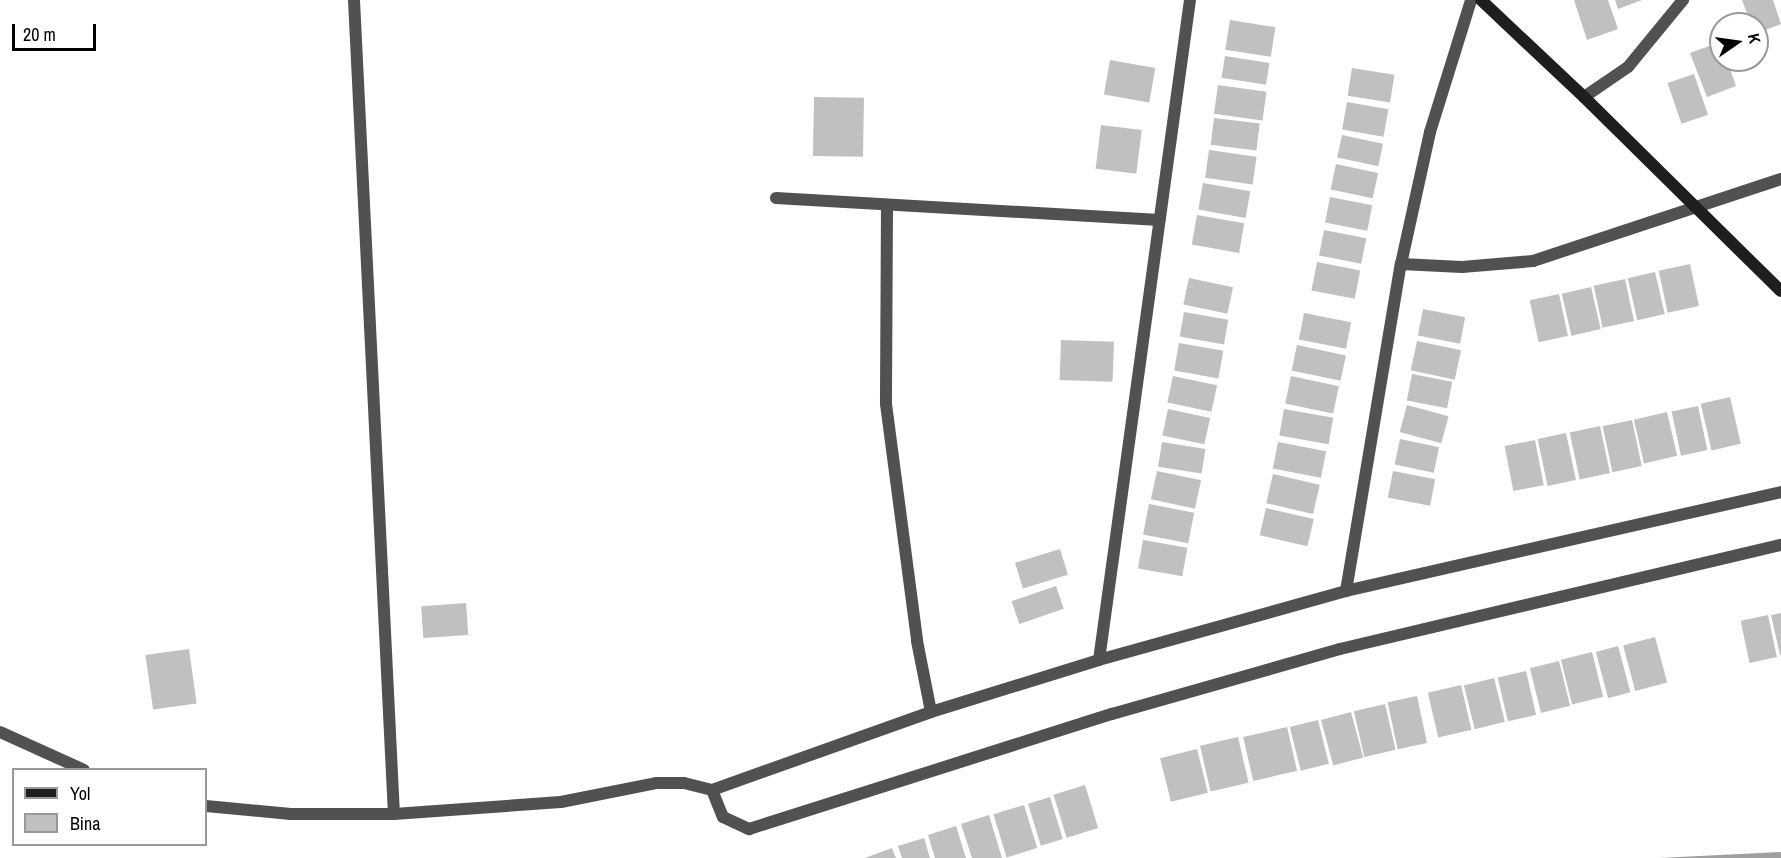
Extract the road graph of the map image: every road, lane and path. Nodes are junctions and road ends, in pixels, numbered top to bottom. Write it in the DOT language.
graph roads {
  1 [pos="354,0"];
  2 [pos="1191,0"];
  3 [pos="1471,0"];
  4 [pos="1481,0"];
  5 [pos="1683,0"];
  6 [pos="1584,97"];
  7 [pos="1781,179"];
  8 [pos="776,198"];
  9 [pos="887,205"];
  10 [pos="1694,207"];
  11 [pos="1159,220"];
  12 [pos="1401,264"];
  13 [pos="1781,291"];
  14 [pos="1781,492"];
  15 [pos="1781,545"];
  16 [pos="1346,591"];
  17 [pos="1099,660"];
  18 [pos="931,712"];
  19 [pos="0,732"];
  20 [pos="80,768"];
  21 [pos="712,790"];
  22 [pos="207,806"];
  23 [pos="394,813"];
  1 -- 23 [label="street"];
  2 -- 11 [label="street"];
  3 -- 12 [label="street"];
  4 -- 6 [label="street"];
  5 -- 6 [label="street"];
  6 -- 10 [label="street"];
  7 -- 10 [label="street"];
  8 -- 9 [label="street"];
  9 -- 11 [label="street"];
  9 -- 18 [label="street"];
  10 -- 12 [label="street"];
  10 -- 13 [label="street"];
  11 -- 17 [label="street"];
  12 -- 16 [label="street"];
  14 -- 16 [label="street"];
  15 -- 21 [label="street"];
  16 -- 17 [label="street"];
  17 -- 18 [label="street"];
  18 -- 21 [label="street"];
  19 -- 20 [label="street"];
  21 -- 23 [label="street"];
  22 -- 23 [label="street"];
}
